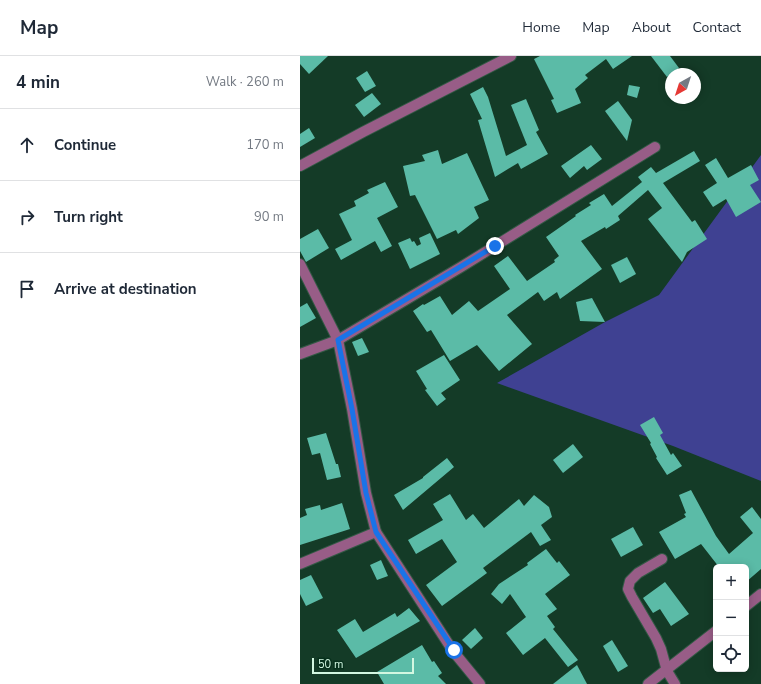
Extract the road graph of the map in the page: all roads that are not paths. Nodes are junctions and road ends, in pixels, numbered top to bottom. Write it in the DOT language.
graph roads {
  1 [pos="511,56"];
  2 [pos="655,147"];
  3 [pos="300,166"];
  4 [pos="300,264"];
  5 [pos="338,340"];
  6 [pos="300,354"];
  7 [pos="376,532"];
  8 [pos="662,559"];
  9 [pos="300,564"];
  10 [pos="761,594"];
  11 [pos="749,604"];
  12 [pos="713,633"];
  13 [pos="667,671"];
  14 [pos="480,684"];
  15 [pos="648,684"];
  16 [pos="675,684"];
  1 -- 3 [label="street"];
  2 -- 5 [label="street"];
  4 -- 5 [label="street"];
  5 -- 6 [label="street"];
  5 -- 7 [label="street"];
  7 -- 9 [label="street"];
  7 -- 14 [label="street"];
  8 -- 13 [label="street"];
  10 -- 11 [label="street"];
  12 -- 13 [label="street"];
  13 -- 15 [label="street"];
  13 -- 16 [label="street"];
}
